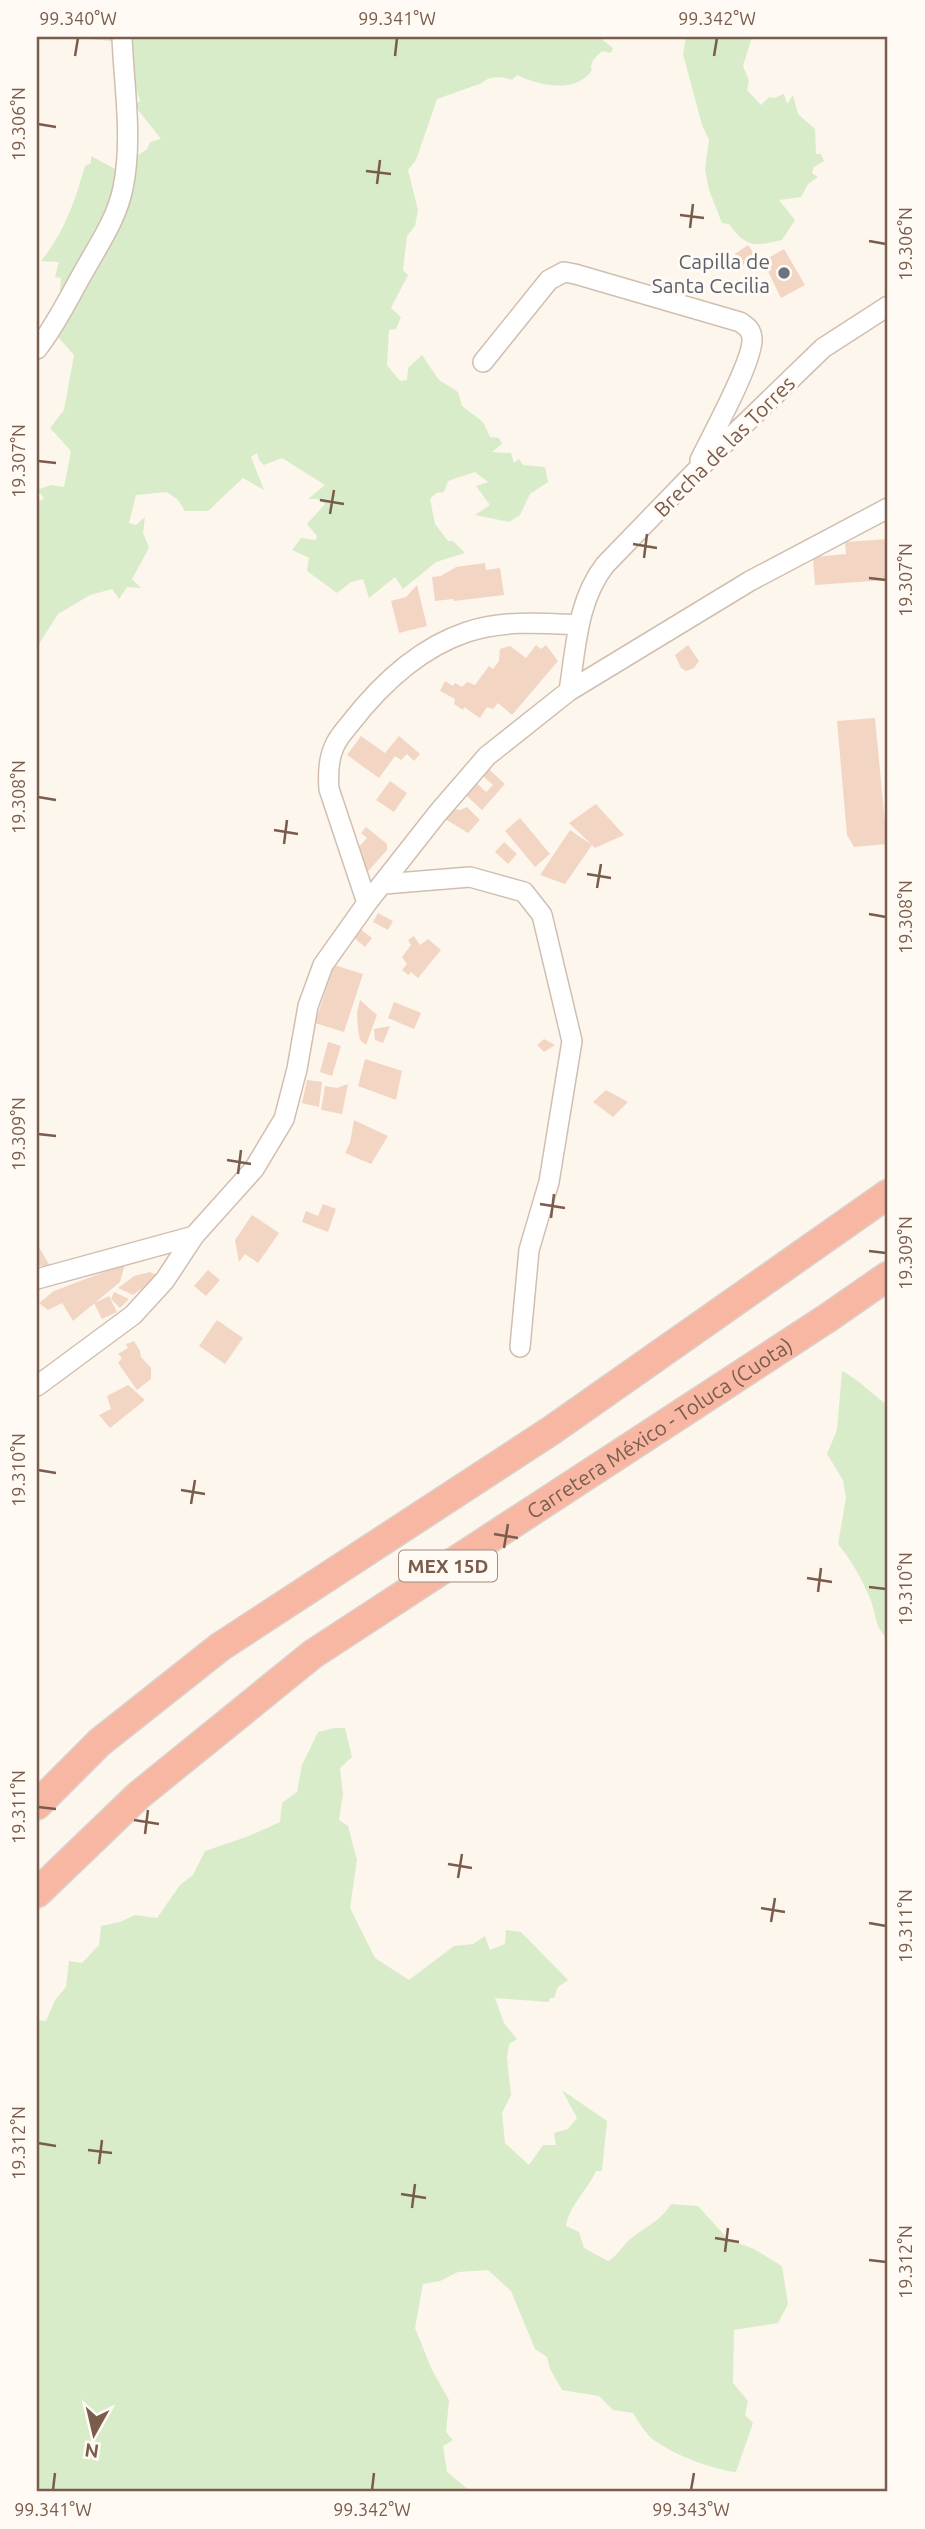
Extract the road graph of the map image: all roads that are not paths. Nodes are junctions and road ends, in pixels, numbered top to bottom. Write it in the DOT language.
graph roads {
  1 [pos="122,37"];
  2 [pos="888,306"];
  3 [pos="37,349"];
  4 [pos="483,362"];
  5 [pos="695,472"];
  6 [pos="888,508"];
  7 [pos="579,625"];
  8 [pos="569,691"];
  9 [pos="384,884"];
  10 [pos="368,903"];
  11 [pos="888,1194"];
  12 [pos="194,1236"];
  13 [pos="888,1276"];
  14 [pos="37,1279"];
  15 [pos="520,1347"];
  16 [pos="37,1386"];
  17 [pos="37,1804"];
  18 [pos="37,1893"];
  1 -- 3 [label="street"];
  2 -- 5 [label="street, Brecha de las Torres"];
  4 -- 5 [label="street"];
  5 -- 7 [label="street, Brecha de las Torres"];
  6 -- 8 [label="street"];
  7 -- 8 [label="street, Brecha de las Torres"];
  7 -- 10 [label="street"];
  8 -- 9 [label="street"];
  9 -- 10 [label="street"];
  9 -- 15 [label="street"];
  10 -- 12 [label="street"];
  11 -- 17 [label="highway, MEX 15D"];
  12 -- 14 [label="street"];
  12 -- 16 [label="street"];
  13 -- 18 [label="highway, Carretera México - Toluca (Cuota) / MEX 15D"];
}
